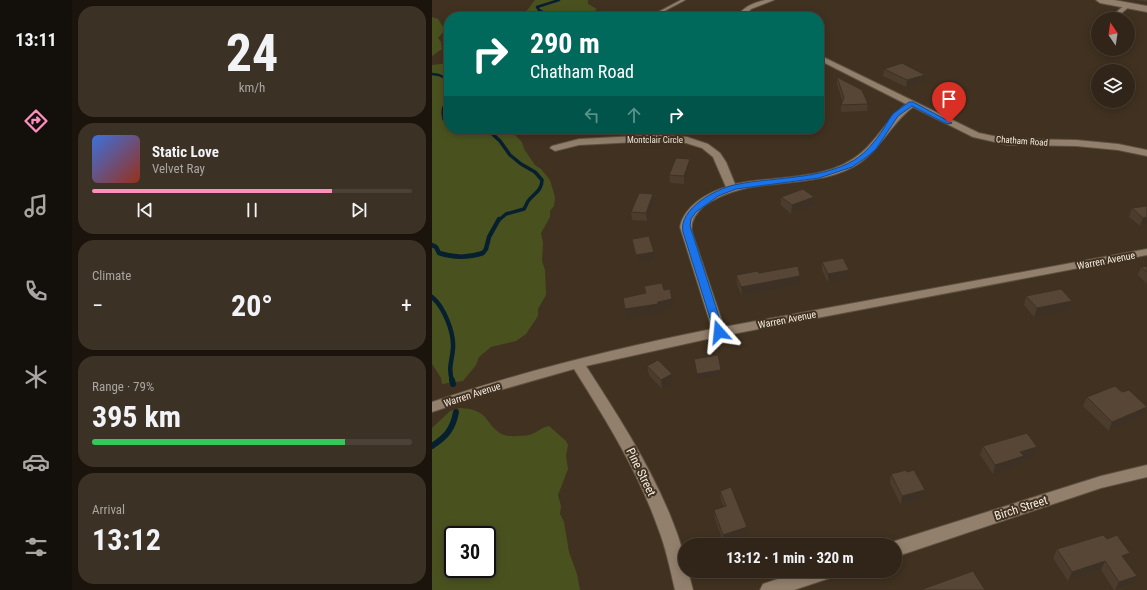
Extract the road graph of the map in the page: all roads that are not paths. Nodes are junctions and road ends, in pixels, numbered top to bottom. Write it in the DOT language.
graph roads {
  1 [pos="683,0"];
  2 [pos="772,0"];
  3 [pos="1100,0"];
  4 [pos="1128,5"];
  5 [pos="1147,9"];
  6 [pos="659,12"];
  7 [pos="744,12"];
  8 [pos="1120,12"];
  9 [pos="824,60"];
  10 [pos="911,104"];
  11 [pos="555,148"];
  12 [pos="1147,153"];
  13 [pos="731,188"];
  14 [pos="1147,252"];
  15 [pos="719,332"];
  16 [pos="577,363"];
  17 [pos="432,407"];
  18 [pos="1147,471"];
  19 [pos="902,547"];
  20 [pos="806,578"];
  21 [pos="684,590"];
  22 [pos="769,590"];
  1 -- 6 [label="lane"];
  2 -- 7 [label="street"];
  3 -- 4 [label="main road"];
  4 -- 5 [label="main road"];
  4 -- 8 [label="street"];
  9 -- 10 [label="street, Chatham Road"];
  10 -- 12 [label="street, Chatham Road"];
  10 -- 13 [label="street"];
  11 -- 13 [label="street, Montclair Circle"];
  13 -- 15 [label="street"];
  14 -- 15 [label="street, Warren Avenue"];
  15 -- 16 [label="street, Warren Avenue"];
  16 -- 17 [label="street, Warren Avenue"];
  16 -- 21 [label="street, Pine Street"];
  18 -- 19 [label="street, Birch Street"];
  20 -- 22 [label="street"];
}
